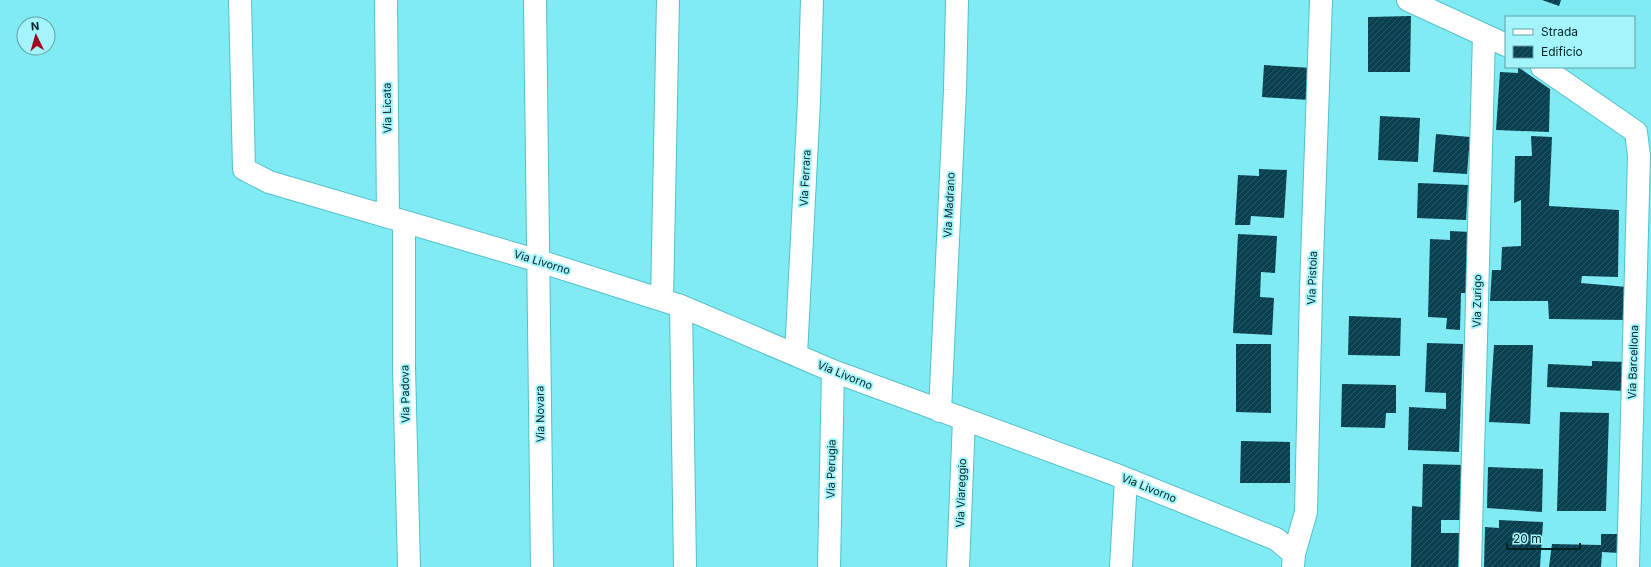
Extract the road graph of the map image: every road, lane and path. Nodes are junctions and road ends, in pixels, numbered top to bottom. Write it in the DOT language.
graph roads {
  1 [pos="240,0"];
  2 [pos="386,0"];
  3 [pos="535,0"];
  4 [pos="668,0"];
  5 [pos="812,0"];
  6 [pos="957,0"];
  7 [pos="1321,0"];
  8 [pos="1408,0"];
  9 [pos="1484,35"];
  10 [pos="1505,45"];
  11 [pos="1543,68"];
  12 [pos="396,219"];
  13 [pos="539,261"];
  14 [pos="672,303"];
  15 [pos="796,355"];
  16 [pos="833,371"];
  17 [pos="940,411"];
  18 [pos="964,420"];
  19 [pos="1126,479"];
  20 [pos="1294,560"];
  21 [pos="409,567"];
  22 [pos="542,567"];
  23 [pos="686,567"];
  24 [pos="829,567"];
  25 [pos="958,567"];
  26 [pos="1120,567"];
  27 [pos="1470,567"];
  28 [pos="1628,567"];
  1 -- 12 [label="street, Via Livorno"];
  2 -- 12 [label="street, Via Licata"];
  3 -- 13 [label="street, Via Novara"];
  4 -- 14 [label="street"];
  5 -- 15 [label="street, Via Ferrara"];
  6 -- 17 [label="street, Via Madrano"];
  7 -- 20 [label="street, Via Pistoia"];
  8 -- 9 [label="street"];
  9 -- 10 [label="street"];
  9 -- 27 [label="street, Via Zurigo"];
  11 -- 28 [label="street, Via Barcellona"];
  12 -- 13 [label="street, Via Livorno"];
  12 -- 21 [label="street, Via Padova"];
  13 -- 14 [label="street, Via Livorno"];
  13 -- 22 [label="street, Via Novara"];
  14 -- 15 [label="street, Via Livorno"];
  14 -- 23 [label="street"];
  15 -- 16 [label="street, Via Livorno"];
  16 -- 17 [label="street, Via Livorno"];
  16 -- 24 [label="street, Via Perugia"];
  17 -- 18 [label="street, Via Livorno"];
  18 -- 19 [label="street, Via Livorno"];
  18 -- 25 [label="street, Via Viareggio"];
  19 -- 20 [label="street, Via Livorno"];
  19 -- 26 [label="street"];
}
